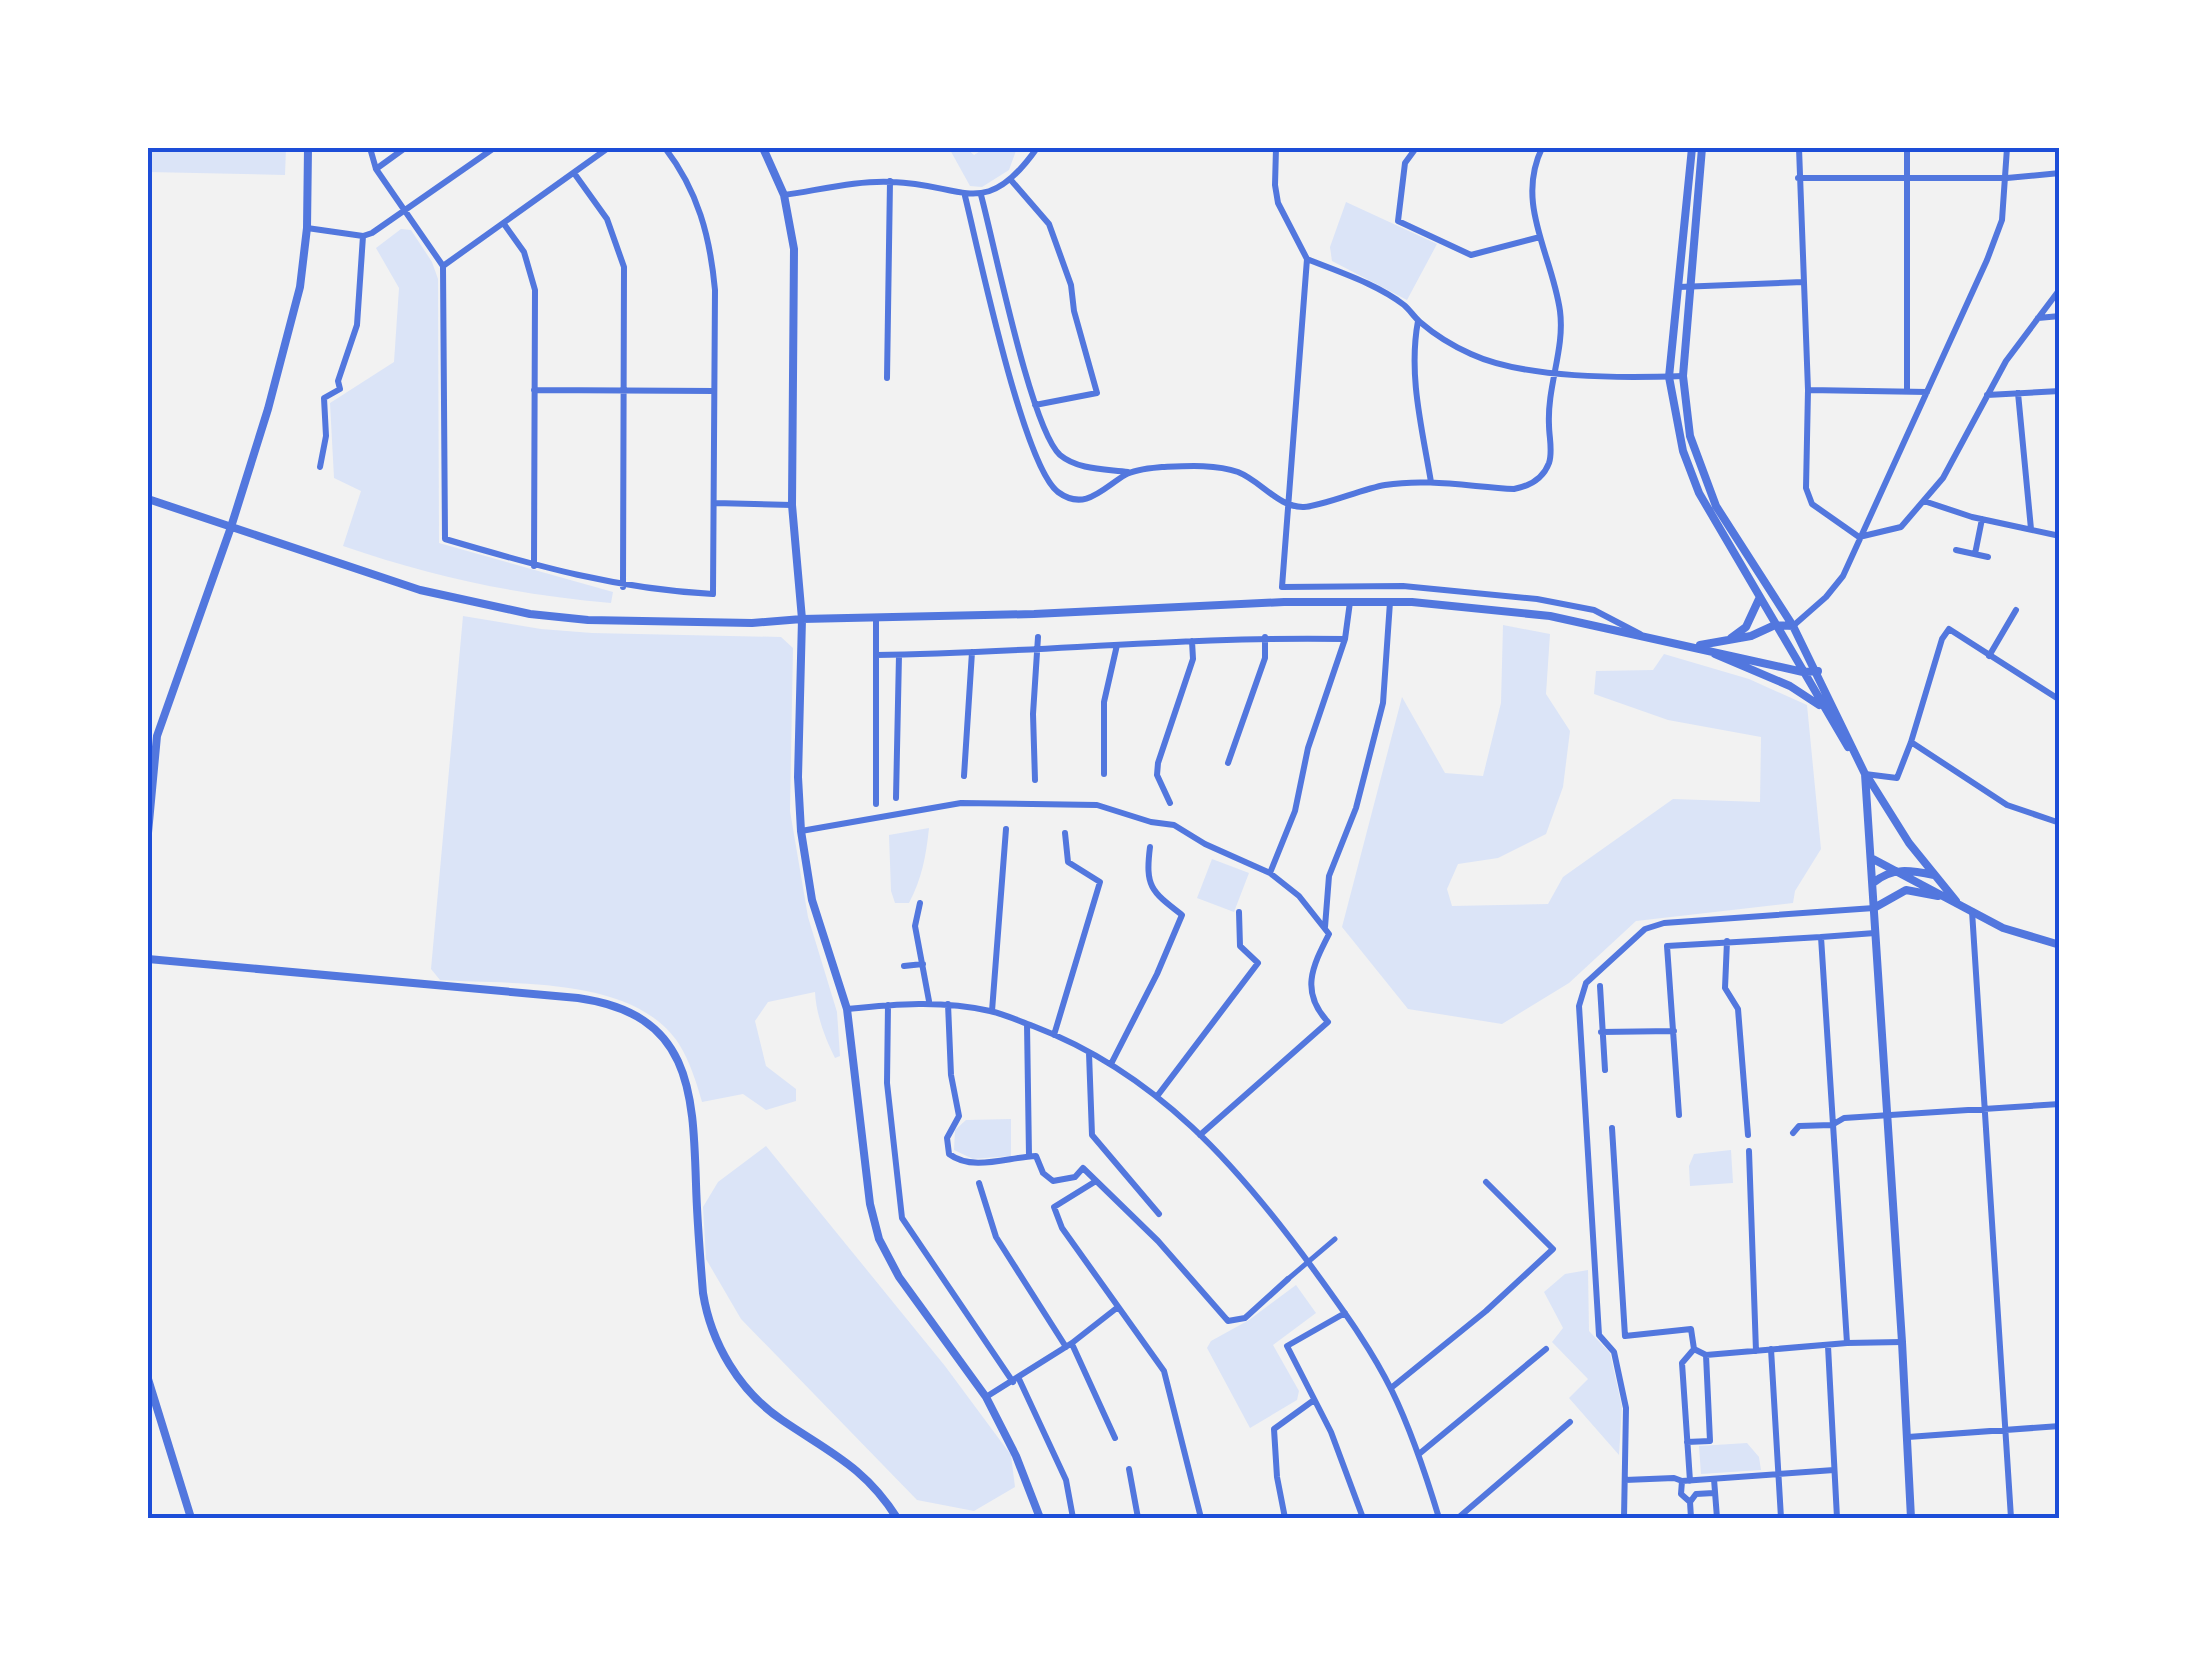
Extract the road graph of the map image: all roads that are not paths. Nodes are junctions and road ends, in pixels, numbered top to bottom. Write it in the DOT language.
graph roads {
  1 [pos="308,148"];
  2 [pos="370,148"];
  3 [pos="405,148"];
  4 [pos="494,148"];
  5 [pos="608,148"];
  6 [pos="665,148"];
  7 [pos="763,148"];
  8 [pos="1037,148"];
  9 [pos="1276,148"];
  10 [pos="1416,148"];
  11 [pos="1542,148"];
  12 [pos="1692,148"];
  13 [pos="1702,148"];
  14 [pos="1798,148"];
  15 [pos="1907,148"];
  16 [pos="2006,148"];
  17 [pos="376,168"];
  18 [pos="574,173"];
  19 [pos="2060,174"];
  20 [pos="1908,176"];
  21 [pos="1798,178"];
  22 [pos="2007,178"];
  23 [pos="1010,179"];
  24 [pos="890,181"];
  25 [pos="784,195"];
  26 [pos="982,195"];
  27 [pos="965,196"];
  28 [pos="405,210"];
  29 [pos="504,224"];
  30 [pos="307,228"];
  31 [pos="364,236"];
  32 [pos="1540,237"];
  33 [pos="1307,259"];
  34 [pos="443,266"];
  35 [pos="1803,282"];
  36 [pos="1684,287"];
  37 [pos="2060,289"];
  38 [pos="2060,316"];
  39 [pos="2038,318"];
  40 [pos="1418,320"];
  41 [pos="1554,372"];
  42 [pos="1682,376"];
  43 [pos="1669,377"];
  44 [pos="887,378"];
  45 [pos="534,390"];
  46 [pos="1808,390"];
  47 [pos="1908,390"];
  48 [pos="2060,390"];
  49 [pos="624,391"];
  50 [pos="714,392"];
  51 [pos="1926,392"];
  52 [pos="2018,393"];
  53 [pos="1987,395"];
  54 [pos="1035,405"];
  55 [pos="320,466"];
  56 [pos="1129,472"];
  57 [pos="1432,482"];
  58 [pos="148,499"];
  59 [pos="1924,500"];
  60 [pos="715,503"];
  61 [pos="792,505"];
  62 [pos="1288,505"];
  63 [pos="1982,520"];
  64 [pos="232,527"];
  65 [pos="2031,529"];
  66 [pos="1859,536"];
  67 [pos="2060,536"];
  68 [pos="1956,550"];
  69 [pos="1975,554"];
  70 [pos="1988,557"];
  71 [pos="534,566"];
  72 [pos="624,587"];
  73 [pos="1758,599"];
  74 [pos="1350,602"];
  75 [pos="1390,602"];
  76 [pos="2016,610"];
  77 [pos="802,619"];
  78 [pos="876,619"];
  79 [pos="1775,626"];
  80 [pos="1793,626"];
  81 [pos="1642,636"];
  82 [pos="1038,637"];
  83 [pos="1265,637"];
  84 [pos="1344,639"];
  85 [pos="1728,640"];
  86 [pos="1192,641"];
  87 [pos="1118,645"];
  88 [pos="1698,646"];
  89 [pos="1038,651"];
  90 [pos="972,652"];
  91 [pos="899,654"];
  92 [pos="876,655"];
  93 [pos="1989,656"];
  94 [pos="1818,671"];
  95 [pos="1803,672"];
  96 [pos="2060,700"];
  97 [pos="1823,708"];
  98 [pos="1911,742"];
  99 [pos="1228,763"];
  100 [pos="1104,774"];
  101 [pos="1866,774"];
  102 [pos="964,776"];
  103 [pos="1035,780"];
  104 [pos="896,798"];
  105 [pos="876,804"];
  106 [pos="1170,804"];
  107 [pos="2060,824"];
  108 [pos="1006,829"];
  109 [pos="801,830"];
  110 [pos="148,833"];
  111 [pos="1065,833"];
  112 [pos="1150,847"];
  113 [pos="1872,860"];
  114 [pos="1896,871"];
  115 [pos="1270,873"];
  116 [pos="1935,876"];
  117 [pos="1873,884"];
  118 [pos="1956,902"];
  119 [pos="920,903"];
  120 [pos="1874,908"];
  121 [pos="1972,910"];
  122 [pos="1240,912"];
  123 [pos="1324,928"];
  124 [pos="1875,932"];
  125 [pos="1821,937"];
  126 [pos="1727,942"];
  127 [pos="2060,944"];
  128 [pos="148,959"];
  129 [pos="922,964"];
  130 [pos="904,966"];
  131 [pos="1600,986"];
  132 [pos="929,1001"];
  133 [pos="948,1004"];
  134 [pos="888,1005"];
  135 [pos="847,1009"];
  136 [pos="992,1011"];
  137 [pos="1027,1024"];
  138 [pos="1674,1031"];
  139 [pos="1601,1032"];
  140 [pos="1054,1034"];
  141 [pos="1089,1053"];
  142 [pos="1112,1064"];
  143 [pos="1605,1070"];
  144 [pos="1158,1095"];
  145 [pos="2060,1104"];
  146 [pos="1985,1110"];
  147 [pos="1680,1115"];
  148 [pos="1887,1117"];
  149 [pos="1832,1125"];
  150 [pos="1612,1128"];
  151 [pos="1793,1133"];
  152 [pos="1200,1135"];
  153 [pos="1748,1135"];
  154 [pos="1750,1151"];
  155 [pos="1030,1156"];
  156 [pos="1096,1180"];
  157 [pos="1486,1182"];
  158 [pos="979,1183"];
  159 [pos="1159,1214"];
  160 [pos="1334,1239"];
  161 [pos="1288,1279"];
  162 [pos="1118,1307"];
  163 [pos="1344,1312"];
  164 [pos="1902,1342"];
  165 [pos="1847,1343"];
  166 [pos="1069,1345"];
  167 [pos="1828,1346"];
  168 [pos="1546,1349"];
  169 [pos="1694,1349"];
  170 [pos="1771,1349"];
  171 [pos="1756,1351"];
  172 [pos="1706,1355"];
  173 [pos="148,1379"];
  174 [pos="1016,1380"];
  175 [pos="1391,1388"];
  176 [pos="986,1398"];
  177 [pos="1314,1400"];
  178 [pos="1570,1422"];
  179 [pos="2060,1426"];
  180 [pos="2004,1429"];
  181 [pos="1908,1437"];
  182 [pos="1116,1438"];
  183 [pos="1687,1442"];
  184 [pos="1420,1454"];
  185 [pos="1129,1468"];
  186 [pos="1834,1470"];
  187 [pos="1778,1473"];
  188 [pos="1714,1479"];
  189 [pos="1625,1480"];
  190 [pos="1686,1481"];
  191 [pos="1714,1493"];
  192 [pos="1690,1502"];
  193 [pos="190,1518"];
  194 [pos="897,1518"];
  195 [pos="1040,1518"];
  196 [pos="1073,1518"];
  197 [pos="1138,1518"];
  198 [pos="1201,1518"];
  199 [pos="1285,1518"];
  200 [pos="1362,1518"];
  201 [pos="1439,1518"];
  202 [pos="1458,1518"];
  203 [pos="1624,1518"];
  204 [pos="1691,1518"];
  205 [pos="1716,1518"];
  206 [pos="1781,1518"];
  207 [pos="1837,1518"];
  208 [pos="1910,1518"];
  209 [pos="2011,1518"];
  1 -- 30 [label="street"];
  2 -- 17 [label="street"];
  3 -- 17 [label="street"];
  4 -- 28 [label="street"];
  5 -- 18 [label="street"];
  6 -- 50 [label="street"];
  7 -- 25 [label="street"];
  8 -- 23 [label="street"];
  9 -- 33 [label="street"];
  10 -- 32 [label="street"];
  11 -- 32 [label="street"];
  12 -- 36 [label="street"];
  13 -- 36 [label="street"];
  14 -- 21 [label="street"];
  15 -- 20 [label="street"];
  16 -- 22 [label="street"];
  17 -- 28 [label="street"];
  18 -- 29 [label="street"];
  18 -- 49 [label="street"];
  19 -- 22 [label="street"];
  20 -- 21 [label="street"];
  20 -- 22 [label="street"];
  20 -- 47 [label="street"];
  21 -- 35 [label="street"];
  22 -- 51 [label="street"];
  23 -- 26 [label="street"];
  23 -- 54 [label="street"];
  24 -- 25 [label="street"];
  24 -- 27 [label="street"];
  24 -- 44 [label="street"];
  25 -- 61 [label="street"];
  26 -- 27 [label="street"];
  26 -- 54 [label="street"];
  27 -- 56 [label="street"];
  28 -- 31 [label="street"];
  28 -- 34 [label="street"];
  29 -- 34 [label="street"];
  29 -- 45 [label="street"];
  30 -- 31 [label="street"];
  30 -- 64 [label="street"];
  31 -- 55 [label="street"];
  32 -- 41 [label="street"];
  33 -- 40 [label="street"];
  33 -- 62 [label="street"];
  34 -- 71 [label="street"];
  35 -- 36 [label="street"];
  35 -- 46 [label="street"];
  36 -- 42 [label="street"];
  36 -- 43 [label="street"];
  37 -- 39 [label="street"];
  38 -- 39 [label="street"];
  39 -- 53 [label="street"];
  40 -- 41 [label="street"];
  40 -- 57 [label="street"];
  41 -- 43 [label="street"];
  41 -- 57 [label="street"];
  42 -- 43 [label="street"];
  42 -- 80 [label="street"];
  43 -- 73 [label="street"];
  45 -- 49 [label="street"];
  45 -- 71 [label="street"];
  46 -- 47 [label="street"];
  46 -- 66 [label="street"];
  47 -- 51 [label="street"];
  48 -- 52 [label="street"];
  49 -- 50 [label="street"];
  49 -- 72 [label="street"];
  50 -- 60 [label="street"];
  51 -- 66 [label="street"];
  52 -- 53 [label="street"];
  52 -- 65 [label="street"];
  53 -- 59 [label="street"];
  54 -- 56 [label="street"];
  56 -- 62 [label="street"];
  57 -- 62 [label="street"];
  58 -- 64 [label="street"];
  59 -- 63 [label="street"];
  59 -- 66 [label="street"];
  60 -- 61 [label="street"];
  60 -- 72 [label="street"];
  61 -- 77 [label="street"];
  62 -- 81 [label="street"];
  63 -- 65 [label="street"];
  63 -- 69 [label="street"];
  64 -- 77 [label="street"];
  64 -- 110 [label="street"];
  65 -- 67 [label="street"];
  66 -- 80 [label="street"];
  68 -- 69 [label="street"];
  69 -- 70 [label="street"];
  71 -- 72 [label="street"];
  73 -- 79 [label="street"];
  73 -- 85 [label="street"];
  74 -- 75 [label="street"];
  74 -- 78 [label="street"];
  74 -- 84 [label="street"];
  75 -- 81 [label="street"];
  75 -- 123 [label="street"];
  76 -- 93 [label="street"];
  77 -- 78 [label="street"];
  77 -- 109 [label="street"];
  78 -- 92 [label="street"];
  79 -- 80 [label="street"];
  79 -- 85 [label="street"];
  79 -- 95 [label="street"];
  80 -- 94 [label="street"];
  81 -- 88 [label="street"];
  82 -- 89 [label="street"];
  83 -- 84 [label="street"];
  83 -- 86 [label="street"];
  83 -- 99 [label="street"];
  84 -- 115 [label="street"];
  85 -- 88 [label="street"];
  86 -- 87 [label="street"];
  86 -- 106 [label="street"];
  87 -- 89 [label="street"];
  87 -- 100 [label="street"];
  88 -- 95 [label="street"];
  88 -- 97 [label="street"];
  89 -- 90 [label="street"];
  89 -- 103 [label="street"];
  90 -- 91 [label="street"];
  90 -- 102 [label="street"];
  91 -- 92 [label="street"];
  91 -- 104 [label="street"];
  92 -- 105 [label="street"];
  93 -- 96 [label="street"];
  93 -- 98 [label="street"];
  94 -- 95 [label="street"];
  94 -- 101 [label="street"];
  95 -- 97 [label="street"];
  97 -- 101 [label="street"];
  98 -- 101 [label="street"];
  98 -- 107 [label="street"];
  101 -- 113 [label="street"];
  101 -- 116 [label="street"];
  108 -- 136 [label="street"];
  109 -- 115 [label="street"];
  109 -- 135 [label="street"];
  111 -- 140 [label="street"];
  112 -- 142 [label="street"];
  113 -- 114 [label="street"];
  113 -- 117 [label="street"];
  114 -- 116 [label="street"];
  114 -- 117 [label="street"];
  114 -- 118 [label="street"];
  115 -- 123 [label="street"];
  116 -- 118 [label="street"];
  117 -- 120 [label="street"];
  118 -- 120 [label="street"];
  118 -- 121 [label="street"];
  119 -- 129 [label="street"];
  120 -- 124 [label="street"];
  120 -- 189 [label="street"];
  121 -- 127 [label="street"];
  121 -- 146 [label="street"];
  122 -- 144 [label="street"];
  123 -- 152 [label="street"];
  124 -- 125 [label="street"];
  124 -- 148 [label="street"];
  125 -- 126 [label="street"];
  125 -- 149 [label="street"];
  126 -- 138 [label="street"];
  126 -- 153 [label="street"];
  128 -- 194 [label="street"];
  129 -- 130 [label="street"];
  129 -- 132 [label="street"];
  131 -- 139 [label="street"];
  132 -- 133 [label="street"];
  132 -- 134 [label="street"];
  133 -- 136 [label="street"];
  133 -- 155 [label="street"];
  134 -- 135 [label="street"];
  134 -- 174 [label="street"];
  135 -- 176 [label="street"];
  136 -- 137 [label="street"];
  137 -- 140 [label="street"];
  137 -- 155 [label="street"];
  138 -- 139 [label="street"];
  138 -- 147 [label="street"];
  139 -- 143 [label="street"];
  140 -- 141 [label="street"];
  141 -- 142 [label="street"];
  141 -- 159 [label="street"];
  142 -- 144 [label="street"];
  144 -- 152 [label="street"];
  145 -- 146 [label="street"];
  146 -- 148 [label="street"];
  146 -- 180 [label="street"];
  148 -- 149 [label="street"];
  148 -- 164 [label="street"];
  149 -- 151 [label="street"];
  149 -- 165 [label="street"];
  150 -- 169 [label="street"];
  152 -- 163 [label="street"];
  154 -- 171 [label="street"];
  155 -- 156 [label="street"];
  156 -- 161 [label="street"];
  156 -- 162 [label="street"];
  157 -- 175 [label="street"];
  158 -- 166 [label="street"];
  160 -- 161 [label="street"];
  162 -- 166 [label="street"];
  162 -- 198 [label="street"];
  163 -- 175 [label="street"];
  163 -- 177 [label="street"];
  164 -- 165 [label="street"];
  164 -- 181 [label="street"];
  165 -- 167 [label="street"];
  166 -- 174 [label="street"];
  166 -- 182 [label="street"];
  167 -- 170 [label="street"];
  167 -- 186 [label="street"];
  168 -- 184 [label="street"];
  169 -- 172 [label="street"];
  169 -- 183 [label="street"];
  170 -- 171 [label="street"];
  170 -- 187 [label="street"];
  171 -- 172 [label="street"];
  172 -- 183 [label="street"];
  173 -- 193 [label="street"];
  174 -- 176 [label="street"];
  174 -- 196 [label="street"];
  175 -- 184 [label="street"];
  176 -- 195 [label="street"];
  177 -- 199 [label="street"];
  177 -- 200 [label="street"];
  178 -- 202 [label="street"];
  179 -- 180 [label="street"];
  180 -- 181 [label="street"];
  180 -- 209 [label="street"];
  181 -- 208 [label="street"];
  183 -- 190 [label="street"];
  184 -- 201 [label="street"];
  185 -- 197 [label="street"];
  186 -- 187 [label="street"];
  186 -- 207 [label="street"];
  187 -- 188 [label="street"];
  187 -- 206 [label="street"];
  188 -- 190 [label="street"];
  188 -- 191 [label="street"];
  189 -- 190 [label="street"];
  189 -- 203 [label="street"];
  190 -- 192 [label="street"];
  191 -- 192 [label="street"];
  191 -- 205 [label="street"];
  192 -- 204 [label="street"];
}
